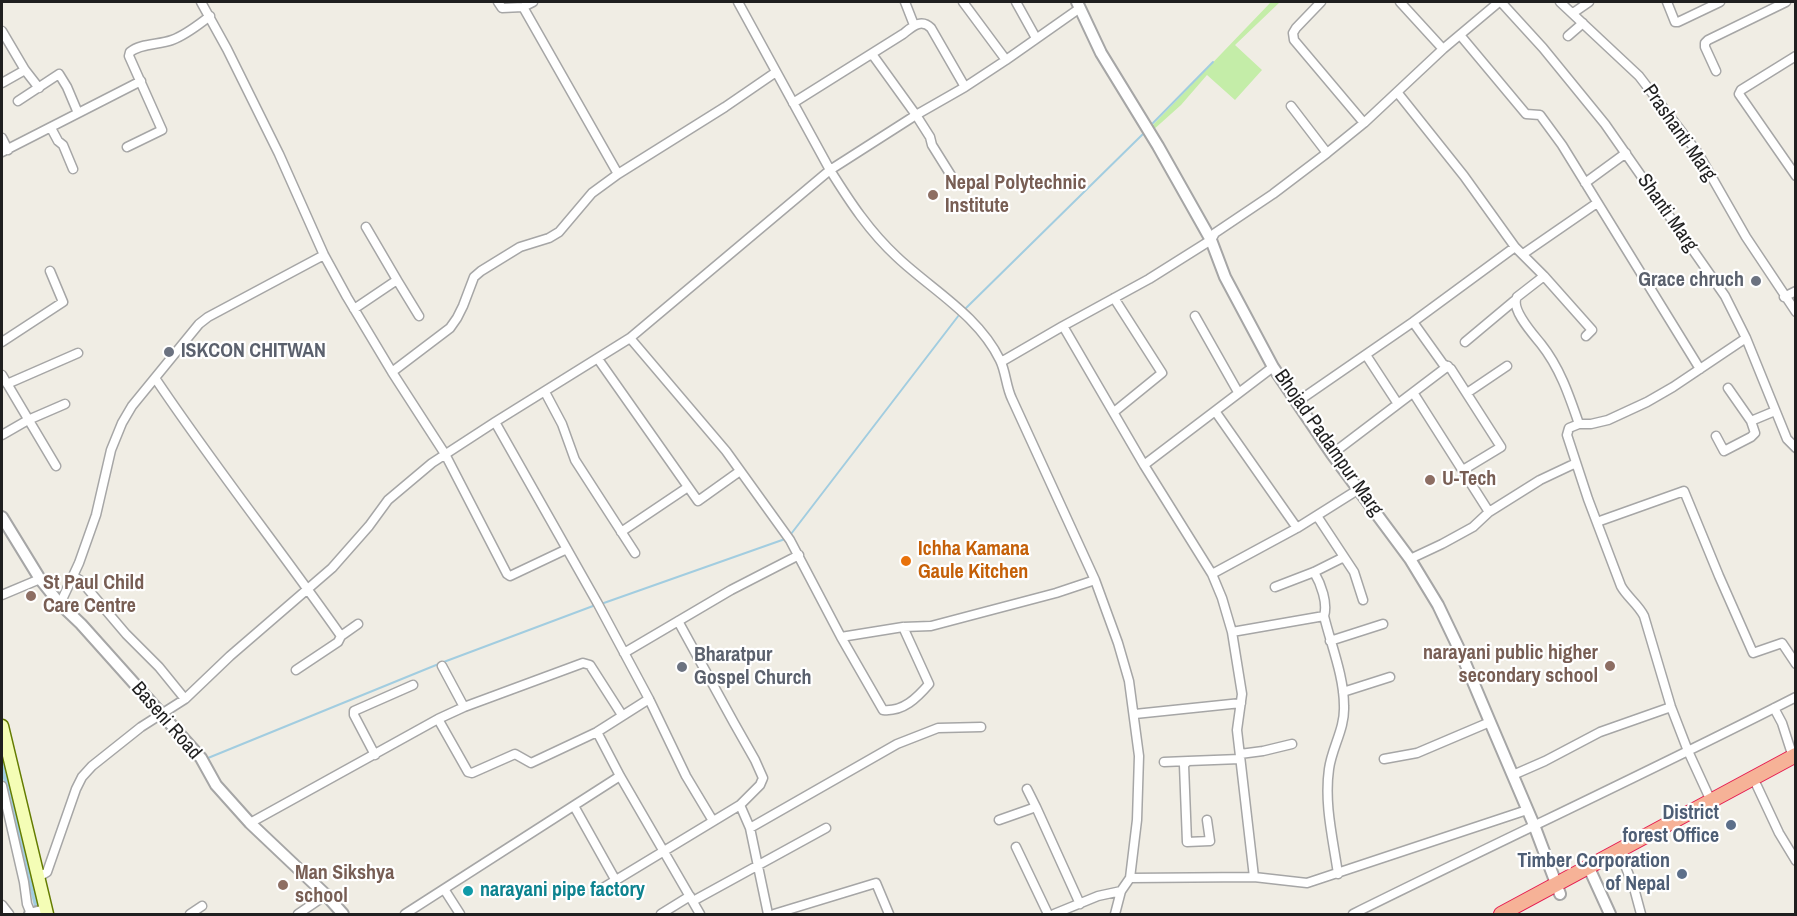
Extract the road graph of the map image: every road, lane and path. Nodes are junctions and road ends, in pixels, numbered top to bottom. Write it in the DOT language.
graph roads {
  1 [pos="201,2"];
  2 [pos="498,2"];
  3 [pos="533,2"];
  4 [pos="738,2"];
  5 [pos="905,2"];
  6 [pos="963,2"];
  7 [pos="1016,2"];
  8 [pos="1321,2"];
  9 [pos="1400,2"];
  10 [pos="1500,2"];
  11 [pos="1560,2"];
  12 [pos="1589,2"];
  13 [pos="1667,2"];
  14 [pos="1720,2"];
  15 [pos="1786,2"];
  16 [pos="1078,5"];
  17 [pos="523,7"];
  18 [pos="1573,13"];
  19 [pos="210,16"];
  20 [pos="1583,23"];
  21 [pos="914,25"];
  22 [pos="2,31"];
  23 [pos="1460,35"];
  24 [pos="1568,36"];
  25 [pos="1036,38"];
  26 [pos="1443,49"];
  27 [pos="872,54"];
  28 [pos="1796,56"];
  29 [pos="1006,60"];
  30 [pos="25,70"];
  31 [pos="1716,71"];
  32 [pos="776,72"];
  33 [pos="141,81"];
  34 [pos="2,83"];
  35 [pos="965,87"];
  36 [pos="39,88"];
  37 [pos="1397,92"];
  38 [pos="18,101"];
  39 [pos="793,103"];
  40 [pos="1291,106"];
  41 [pos="78,113"];
  42 [pos="916,115"];
  43 [pos="1364,123"];
  44 [pos="51,128"];
  45 [pos="2,138"];
  46 [pos="127,147"];
  47 [pos="5,151"];
  48 [pos="1327,153"];
  49 [pos="1626,153"];
  50 [pos="73,170"];
  51 [pos="830,170"];
  52 [pos="618,174"];
  53 [pos="1796,176"];
  54 [pos="952,177"];
  55 [pos="1585,183"];
  56 [pos="1597,203"];
  57 [pos="366,227"];
  58 [pos="1211,240"];
  59 [pos="1515,247"];
  60 [pos="1522,254"];
  61 [pos="324,255"];
  62 [pos="50,271"];
  63 [pos="1544,276"];
  64 [pos="397,280"];
  65 [pos="1796,291"];
  66 [pos="1784,297"];
  67 [pos="1114,298"];
  68 [pos="1515,302"];
  69 [pos="354,309"];
  70 [pos="1796,312"];
  71 [pos="419,316"];
  72 [pos="1195,316"];
  73 [pos="1413,322"];
  74 [pos="1063,326"];
  75 [pos="1586,336"];
  76 [pos="630,338"];
  77 [pos="1746,338"];
  78 [pos="2,342"];
  79 [pos="1464,342"];
  80 [pos="78,353"];
  81 [pos="1366,355"];
  82 [pos="598,359"];
  83 [pos="1001,362"];
  84 [pos="1448,366"];
  85 [pos="1507,366"];
  86 [pos="1273,367"];
  87 [pos="1700,369"];
  88 [pos="392,372"];
  89 [pos="2,375"];
  90 [pos="155,378"];
  91 [pos="7,384"];
  92 [pos="1728,388"];
  93 [pos="545,392"];
  94 [pos="1238,392"];
  95 [pos="1414,393"];
  96 [pos="1467,393"];
  97 [pos="1297,402"];
  98 [pos="65,404"];
  99 [pos="1398,404"];
  100 [pos="1215,411"];
  101 [pos="1775,411"];
  102 [pos="1114,412"];
  103 [pos="28,420"];
  104 [pos="1751,421"];
  105 [pos="495,422"];
  106 [pos="1579,424"];
  107 [pos="2,435"];
  108 [pos="1716,436"];
  109 [pos="1796,448"];
  110 [pos="445,454"];
  111 [pos="1332,454"];
  112 [pos="1576,463"];
  113 [pos="1144,465"];
  114 [pos="56,466"];
  115 [pos="1463,470"];
  116 [pos="740,471"];
  117 [pos="688,487"];
  118 [pos="1359,489"];
  119 [pos="1489,512"];
  120 [pos="1317,516"];
  121 [pos="2,518"];
  122 [pos="1597,522"];
  123 [pos="1297,528"];
  124 [pos="621,532"];
  125 [pos="567,549"];
  126 [pos="635,553"];
  127 [pos="799,555"];
  128 [pos="1344,557"];
  129 [pos="1410,558"];
  130 [pos="1314,572"];
  131 [pos="1212,574"];
  132 [pos="73,576"];
  133 [pos="40,579"];
  134 [pos="1095,580"];
  135 [pos="1275,587"];
  136 [pos="308,589"];
  137 [pos="2,595"];
  138 [pos="1363,600"];
  139 [pos="60,604"];
  140 [pos="1324,616"];
  141 [pos="678,621"];
  142 [pos="358,624"];
  143 [pos="1383,624"];
  144 [pos="903,627"];
  145 [pos="1232,632"];
  146 [pos="341,636"];
  147 [pos="841,637"];
  148 [pos="1330,641"];
  149 [pos="624,653"];
  150 [pos="1796,664"];
  151 [pos="442,666"];
  152 [pos="296,670"];
  153 [pos="1390,677"];
  154 [pos="413,685"];
  155 [pos="1343,692"];
  156 [pos="1796,697"];
  157 [pos="184,699"];
  158 [pos="649,699"];
  159 [pos="1241,703"];
  160 [pos="464,707"];
  161 [pos="1671,707"];
  162 [pos="1774,708"];
  163 [pos="161,714"];
  164 [pos="1135,714"];
  165 [pos="622,715"];
  166 [pos="438,719"];
  167 [pos="1490,722"];
  168 [pos="2,726"];
  169 [pos="981,727"];
  170 [pos="597,732"];
  171 [pos="1292,744"];
  172 [pos="1688,751"];
  173 [pos="375,755"];
  174 [pos="1240,757"];
  175 [pos="1383,759"];
  176 [pos="1795,759"];
  177 [pos="1188,761"];
  178 [pos="1164,762"];
  179 [pos="1513,775"];
  180 [pos="620,776"];
  181 [pos="7,783"];
  182 [pos="1757,786"];
  183 [pos="1027,789"];
  184 [pos="1711,801"];
  185 [pos="740,805"];
  186 [pos="574,806"];
  187 [pos="1036,807"];
  188 [pos="1527,810"];
  189 [pos="999,820"];
  190 [pos="1207,820"];
  191 [pos="713,821"];
  192 [pos="250,823"];
  193 [pos="1534,825"];
  194 [pos="750,828"];
  195 [pos="826,828"];
  196 [pos="1016,847"];
  197 [pos="664,852"];
  198 [pos="1623,861"];
  199 [pos="1796,861"];
  200 [pos="758,864"];
  201 [pos="1591,872"];
  202 [pos="1338,874"];
  203 [pos="37,878"];
  204 [pos="1130,878"];
  205 [pos="1254,878"];
  206 [pos="616,881"];
  207 [pos="444,889"];
  208 [pos="1558,890"];
  209 [pos="598,891"];
  210 [pos="1121,891"];
  211 [pos="326,895"];
  212 [pos="691,898"];
  213 [pos="1080,904"];
  214 [pos="2,905"];
  215 [pos="202,906"];
  216 [pos="37,913"];
  217 [pos="9,915"];
  218 [pos="189,915"];
  219 [pos="298,915"];
  220 [pos="343,915"];
  221 [pos="405,915"];
  222 [pos="460,915"];
  223 [pos="661,915"];
  224 [pos="700,915"];
  225 [pos="768,915"];
  226 [pos="774,915"];
  227 [pos="888,915"];
  228 [pos="1048,915"];
  229 [pos="1054,915"];
  230 [pos="1114,915"];
  231 [pos="1353,915"];
  232 [pos="1501,915"];
  233 [pos="1520,915"];
  234 [pos="1610,915"];
  235 [pos="1641,915"];
  1 -- 19 [label="street"];
  2 -- 17 [label="street"];
  3 -- 17 [label="street"];
  4 -- 32 [label="street"];
  5 -- 21 [label="street"];
  6 -- 29 [label="street"];
  7 -- 25 [label="street"];
  8 -- 43 [label="street"];
  9 -- 26 [label="street"];
  10 -- 23 [label="street"];
  10 -- 49 [label="street, Shanti Marg"];
  11 -- 18 [label="street, Prashanti Marg"];
  12 -- 18 [label="street"];
  13 -- 14 [label="street"];
  15 -- 31 [label="street"];
  16 -- 25 [label="street"];
  16 -- 58 [label="street, Bhojad Padampur Marg"];
  17 -- 52 [label="street"];
  18 -- 20 [label="street, Prashanti Marg"];
  19 -- 33 [label="street"];
  19 -- 61 [label="street"];
  20 -- 24 [label="street"];
  20 -- 66 [label="street, Prashanti Marg"];
  21 -- 27 [label="street"];
  21 -- 35 [label="street"];
  22 -- 30 [label="street"];
  23 -- 26 [label="street"];
  23 -- 55 [label="street"];
  25 -- 29 [label="street"];
  26 -- 37 [label="street"];
  27 -- 39 [label="street"];
  27 -- 42 [label="street"];
  28 -- 53 [label="street"];
  29 -- 35 [label="street"];
  30 -- 34 [label="street"];
  30 -- 36 [label="street"];
  32 -- 39 [label="street"];
  32 -- 52 [label="street"];
  33 -- 41 [label="street"];
  33 -- 46 [label="street"];
  35 -- 42 [label="street"];
  36 -- 38 [label="street"];
  36 -- 41 [label="street"];
  37 -- 43 [label="street"];
  37 -- 59 [label="street"];
  39 -- 51 [label="street"];
  40 -- 48 [label="street"];
  41 -- 44 [label="street"];
  42 -- 51 [label="street"];
  42 -- 54 [label="street"];
  43 -- 48 [label="street"];
  44 -- 47 [label="street"];
  44 -- 50 [label="street"];
  45 -- 47 [label="street"];
  48 -- 58 [label="street"];
  49 -- 55 [label="street"];
  49 -- 77 [label="street, Shanti Marg"];
  51 -- 76 [label="street"];
  51 -- 83 [label="street"];
  52 -- 88 [label="street"];
  55 -- 56 [label="street"];
  56 -- 60 [label="street"];
  56 -- 87 [label="street"];
  57 -- 64 [label="street"];
  58 -- 67 [label="street"];
  58 -- 86 [label="street, Bhojad Padampur Marg"];
  59 -- 60 [label="street"];
  59 -- 73 [label="street"];
  60 -- 63 [label="street"];
  61 -- 69 [label="street"];
  61 -- 90 [label="street"];
  62 -- 78 [label="street"];
  63 -- 68 [label="street"];
  63 -- 75 [label="street"];
  64 -- 69 [label="street"];
  64 -- 71 [label="street"];
  65 -- 66 [label="street"];
  66 -- 70 [label="street, Prashanti Marg"];
  67 -- 74 [label="street"];
  67 -- 102 [label="street"];
  68 -- 79 [label="street"];
  68 -- 106 [label="street"];
  69 -- 88 [label="street"];
  72 -- 94 [label="street"];
  73 -- 81 [label="street"];
  73 -- 84 [label="street"];
  74 -- 83 [label="street"];
  74 -- 102 [label="street"];
  76 -- 82 [label="street"];
  76 -- 116 [label="street"];
  77 -- 87 [label="street"];
  77 -- 101 [label="street, Shanti Marg"];
  80 -- 91 [label="street"];
  81 -- 97 [label="street"];
  81 -- 99 [label="street"];
  82 -- 93 [label="street"];
  82 -- 117 [label="street"];
  83 -- 134 [label="street"];
  84 -- 95 [label="street"];
  84 -- 96 [label="street"];
  85 -- 96 [label="street"];
  86 -- 94 [label="street"];
  86 -- 97 [label="street, Bhojad Padampur Marg"];
  87 -- 106 [label="street"];
  88 -- 110 [label="street"];
  89 -- 91 [label="street"];
  90 -- 132 [label="street"];
  90 -- 136 [label="street"];
  91 -- 103 [label="street"];
  92 -- 104 [label="street"];
  93 -- 105 [label="street"];
  93 -- 124 [label="street"];
  94 -- 100 [label="street"];
  95 -- 99 [label="street"];
  95 -- 115 [label="street"];
  96 -- 115 [label="street"];
  97 -- 111 [label="street, Bhojad Padampur Marg"];
  98 -- 103 [label="street"];
  99 -- 111 [label="street"];
  100 -- 113 [label="street"];
  100 -- 123 [label="street"];
  101 -- 104 [label="street"];
  101 -- 109 [label="street, Shanti Marg"];
  102 -- 113 [label="street"];
  103 -- 107 [label="street"];
  103 -- 114 [label="street"];
  104 -- 108 [label="street"];
  105 -- 110 [label="street"];
  105 -- 125 [label="street"];
  106 -- 112 [label="street"];
  110 -- 125 [label="street"];
  110 -- 136 [label="street"];
  111 -- 118 [label="street, Bhojad Padampur Marg"];
  112 -- 119 [label="street"];
  112 -- 122 [label="street"];
  113 -- 131 [label="street"];
  115 -- 119 [label="street"];
  116 -- 117 [label="street"];
  116 -- 127 [label="street"];
  117 -- 124 [label="street"];
  118 -- 120 [label="street"];
  118 -- 129 [label="street, Bhojad Padampur Marg"];
  119 -- 129 [label="street"];
  120 -- 123 [label="street"];
  120 -- 128 [label="street"];
  121 -- 133 [label="street, Baseni Road"];
  122 -- 150 [label="street"];
  122 -- 161 [label="street"];
  123 -- 131 [label="street"];
  124 -- 126 [label="street"];
  125 -- 149 [label="street"];
  127 -- 141 [label="street"];
  127 -- 147 [label="street"];
  128 -- 130 [label="street"];
  128 -- 138 [label="street"];
  129 -- 167 [label="street, Bhojad Padampur Marg"];
  130 -- 135 [label="street"];
  130 -- 140 [label="street"];
  131 -- 145 [label="street"];
  132 -- 139 [label="street"];
  132 -- 157 [label="street"];
  133 -- 137 [label="street"];
  133 -- 139 [label="street, Baseni Road"];
  134 -- 144 [label="street"];
  134 -- 164 [label="street"];
  136 -- 146 [label="street"];
  136 -- 157 [label="street"];
  139 -- 163 [label="street, Baseni Road"];
  140 -- 145 [label="street"];
  140 -- 148 [label="street"];
  141 -- 149 [label="street"];
  141 -- 185 [label="street"];
  142 -- 146 [label="street"];
  143 -- 148 [label="street"];
  144 -- 147 [label="street"];
  144 -- 147 [label="street"];
  145 -- 159 [label="street"];
  146 -- 152 [label="street"];
  148 -- 155 [label="street"];
  149 -- 158 [label="street"];
  151 -- 160 [label="street"];
  153 -- 155 [label="street"];
  154 -- 173 [label="street"];
  155 -- 202 [label="street"];
  156 -- 162 [label="street"];
  157 -- 163 [label="street"];
  158 -- 165 [label="street"];
  158 -- 191 [label="street"];
  159 -- 164 [label="street"];
  159 -- 174 [label="street"];
  160 -- 165 [label="street"];
  160 -- 166 [label="street"];
  161 -- 172 [label="street"];
  161 -- 179 [label="street"];
  162 -- 172 [label="street"];
  162 -- 176 [label="street"];
  163 -- 192 [label="street, Baseni Road"];
  163 -- 203 [label="street"];
  164 -- 204 [label="street"];
  165 -- 170 [label="street"];
  166 -- 170 [label="street"];
  166 -- 173 [label="street"];
  167 -- 175 [label="street"];
  167 -- 179 [label="street, Bhojad Padampur Marg"];
  168 -- 181 [label="main road"];
  169 -- 194 [label="street"];
  170 -- 180 [label="street"];
  171 -- 174 [label="street"];
  172 -- 184 [label="street"];
  172 -- 193 [label="street"];
  173 -- 192 [label="street"];
  174 -- 177 [label="street"];
  174 -- 205 [label="street"];
  176 -- 182 [label="highway"];
  176 -- 184 [label="highway"];
  177 -- 178 [label="street"];
  177 -- 190 [label="street"];
  179 -- 188 [label="street, Bhojad Padampur Marg"];
  180 -- 186 [label="street"];
  180 -- 197 [label="street"];
  181 -- 203 [label="main road"];
  181 -- 216 [label="street"];
  182 -- 198 [label="highway"];
  182 -- 199 [label="street"];
  183 -- 187 [label="street"];
  184 -- 201 [label="highway"];
  185 -- 191 [label="street"];
  185 -- 194 [label="street"];
  186 -- 206 [label="street"];
  186 -- 207 [label="street"];
  187 -- 189 [label="street"];
  187 -- 213 [label="street"];
  188 -- 193 [label="street, Bhojad Padampur Marg"];
  188 -- 202 [label="street"];
  191 -- 197 [label="street"];
  192 -- 211 [label="street, Baseni Road"];
  193 -- 208 [label="street, Bhojad Padampur Marg"];
  193 -- 231 [label="street"];
  194 -- 200 [label="street"];
  195 -- 200 [label="street"];
  196 -- 228 [label="street"];
  197 -- 206 [label="street"];
  197 -- 212 [label="street"];
  198 -- 201 [label="highway"];
  198 -- 235 [label="street"];
  200 -- 212 [label="street"];
  200 -- 225 [label="street"];
  201 -- 208 [label="highway"];
  201 -- 234 [label="street"];
  202 -- 205 [label="street"];
  203 -- 216 [label="main road"];
  204 -- 205 [label="street"];
  204 -- 210 [label="street"];
  206 -- 209 [label="street"];
  207 -- 221 [label="street"];
  207 -- 222 [label="street"];
  208 -- 232 [label="highway"];
  208 -- 233 [label="highway"];
  210 -- 213 [label="street"];
  210 -- 230 [label="street"];
  211 -- 219 [label="street"];
  211 -- 220 [label="street, Baseni Road"];
  212 -- 223 [label="street"];
  212 -- 224 [label="street"];
  213 -- 229 [label="street"];
  214 -- 217 [label="street"];
  215 -- 218 [label="street"];
  226 -- 227 [label="street"];
}
